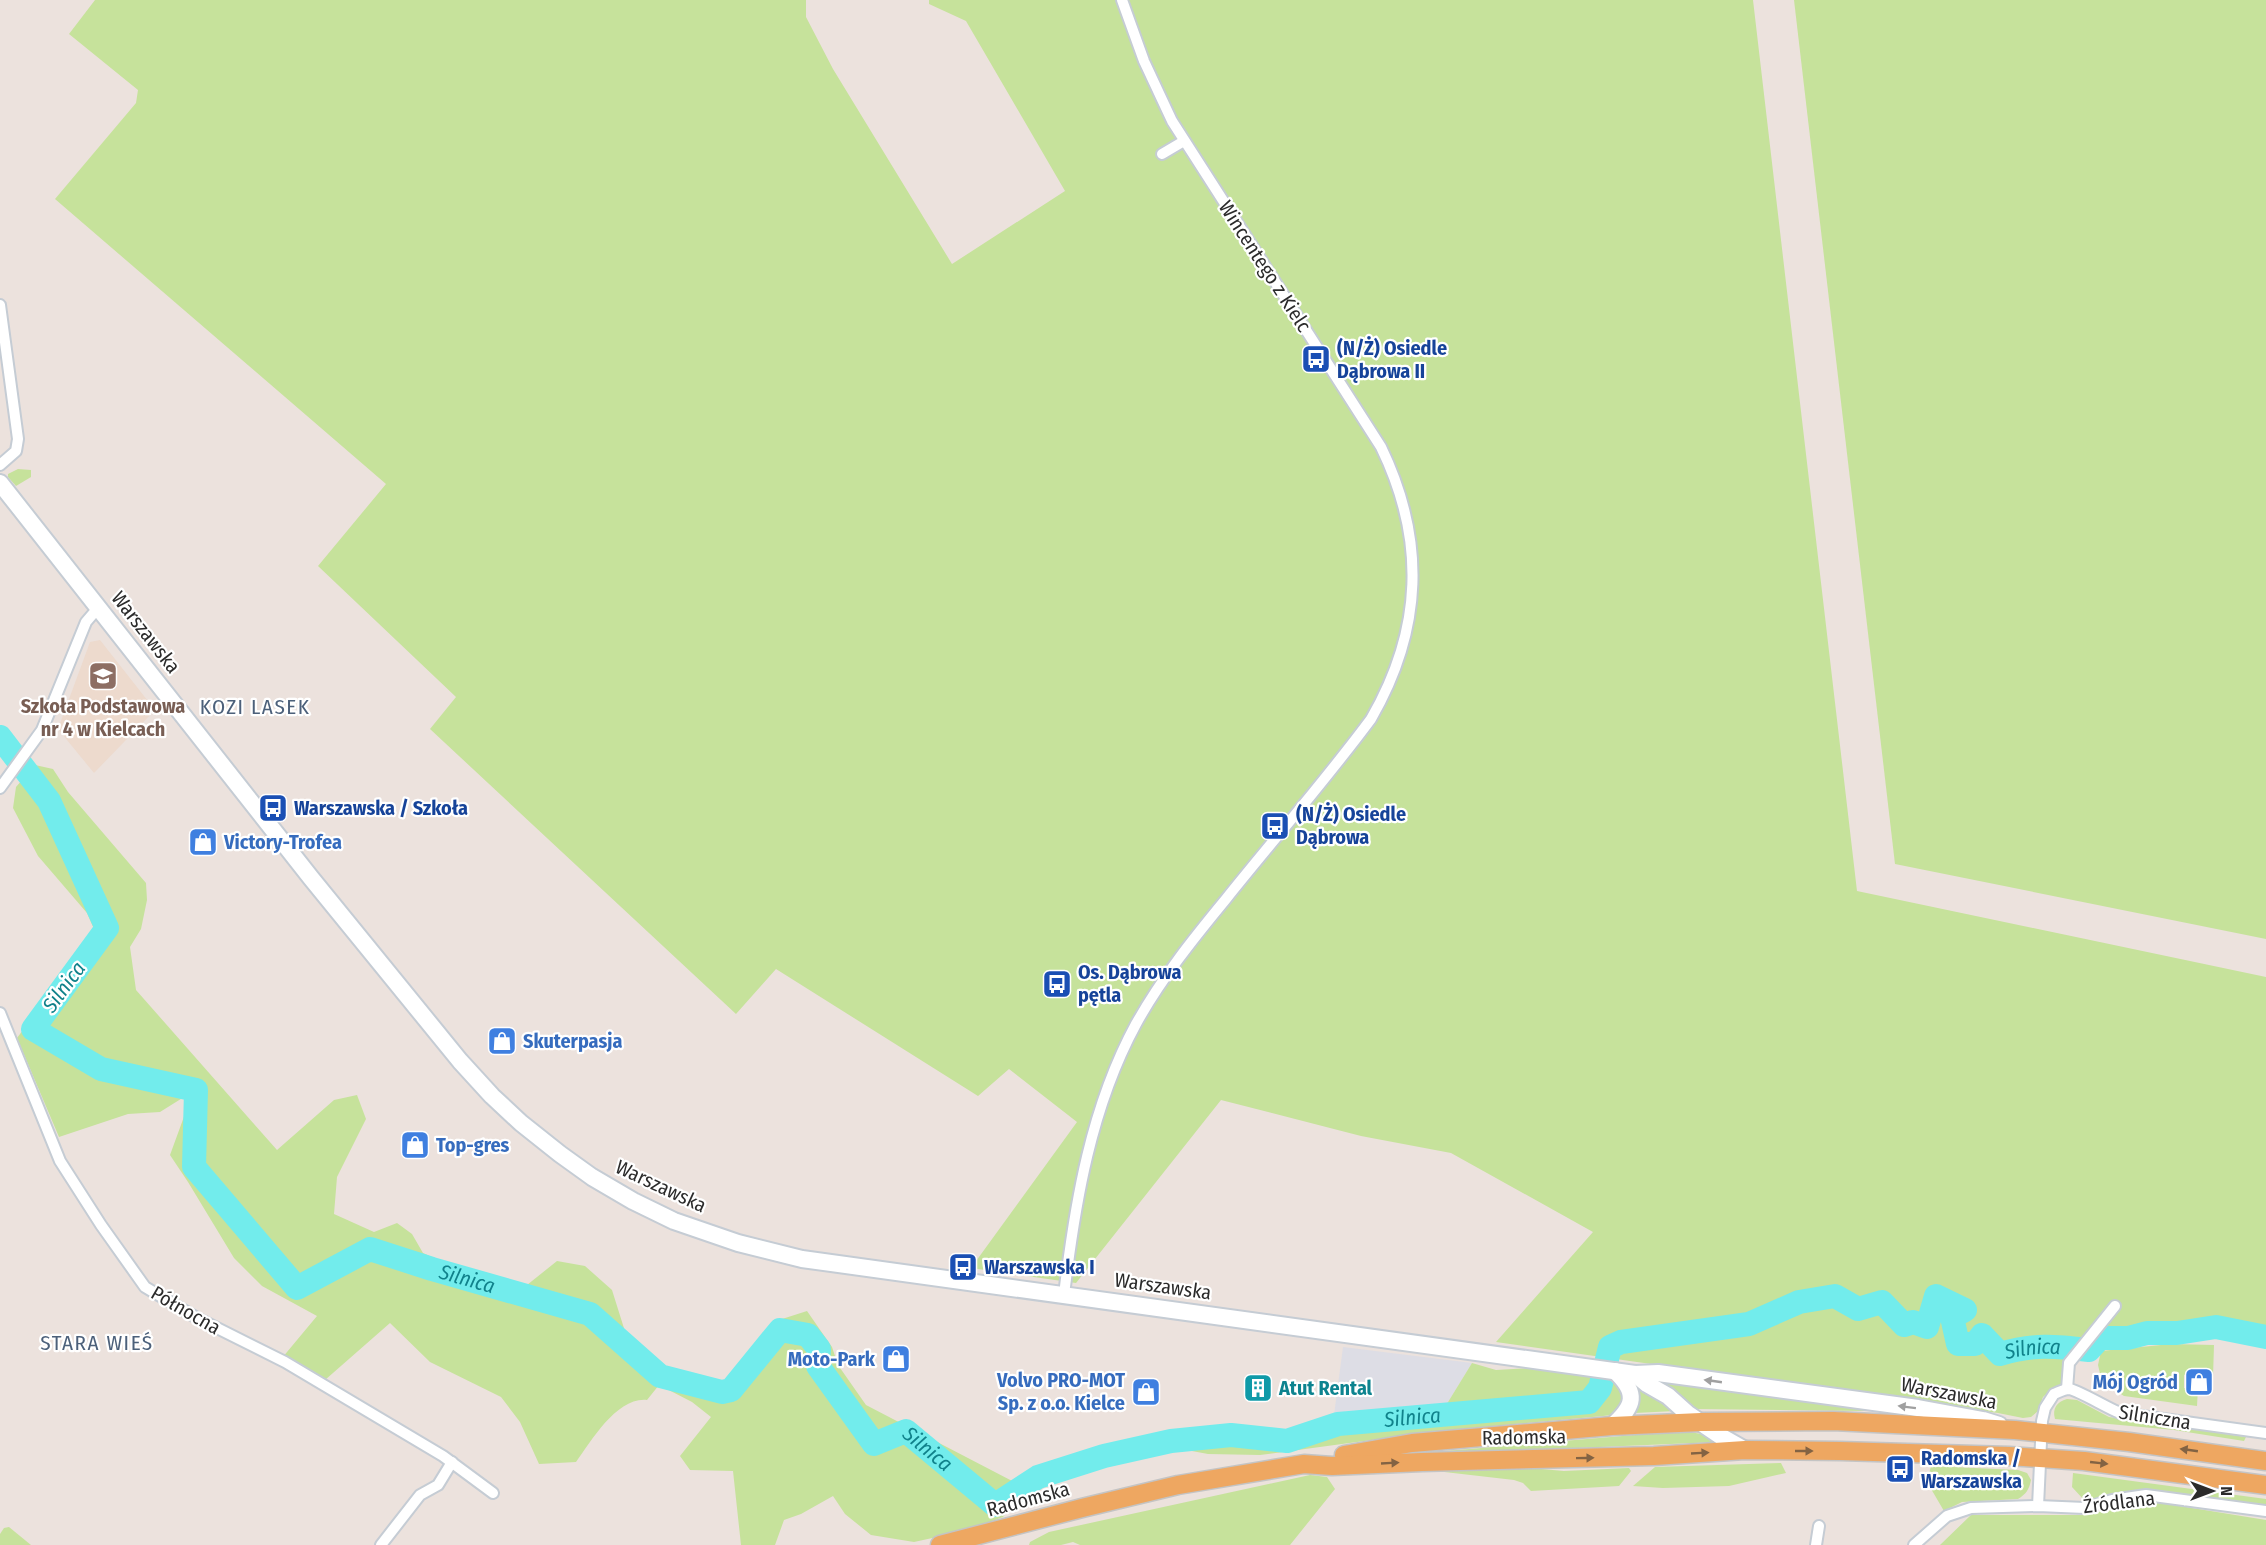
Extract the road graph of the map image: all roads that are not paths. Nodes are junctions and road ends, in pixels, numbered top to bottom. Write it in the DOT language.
graph roads {
  1 [pos="1122,0"];
  2 [pos="1184,141"];
  3 [pos="1162,154"];
  4 [pos="0,305"];
  5 [pos="0,465"];
  6 [pos="0,483"];
  7 [pos="98,608"];
  8 [pos="0,788"];
  9 [pos="0,1013"];
  10 [pos="1064,1295"];
  11 [pos="2115,1306"];
  12 [pos="1615,1371"];
  13 [pos="1635,1374"];
  14 [pos="2067,1389"];
  15 [pos="1701,1422"];
  16 [pos="1612,1426"];
  17 [pos="2015,1430"];
  18 [pos="2042,1433"];
  19 [pos="2266,1433"];
  20 [pos="1745,1450"];
  21 [pos="2040,1458"];
  22 [pos="2266,1461"];
  23 [pos="452,1462"];
  24 [pos="1305,1464"];
  25 [pos="2266,1485"];
  26 [pos="493,1493"];
  27 [pos="2038,1506"];
  28 [pos="2266,1511"];
  29 [pos="1818,1526"];
  30 [pos="381,1545"];
  31 [pos="940,1545"];
  32 [pos="1816,1545"];
  33 [pos="1914,1545"];
  1 -- 2 [label="street, Wincentego z Kielc"];
  2 -- 3 [label="street"];
  2 -- 10 [label="street, Wincentego z Kielc"];
  4 -- 5 [label="street"];
  6 -- 7 [label="street, Warszawska"];
  7 -- 8 [label="street"];
  7 -- 10 [label="street, Warszawska"];
  9 -- 23 [label="street, Północna"];
  10 -- 12 [label="street, Warszawska"];
  11 -- 14 [label="street"];
  12 -- 13 [label="street, Warszawska"];
  12 -- 16 [label="street"];
  13 -- 15 [label="street, Warszawska"];
  17 -- 13 [label="street, Warszawska, one-way"];
  14 -- 18 [label="street"];
  14 -- 19 [label="street, Silniczna"];
  15 -- 16 [label="main road, Warszawska"];
  15 -- 17 [label="main road, Warszawska"];
  15 -- 20 [label="street, Warszawska"];
  16 -- 24 [label="main road, Radomska"];
  17 -- 18 [label="main road"];
  18 -- 21 [label="street"];
  22 -- 18 [label="main road, one-way"];
  20 -- 21 [label="main road, one-way"];
  24 -- 20 [label="main road, Radomska, one-way"];
  21 -- 25 [label="main road, one-way"];
  21 -- 27 [label="street"];
  23 -- 26 [label="street, Północna"];
  23 -- 30 [label="street"];
  24 -- 31 [label="main road, Radomska"];
  27 -- 28 [label="street, Źródlana"];
  27 -- 33 [label="street, Źródlana"];
  29 -- 32 [label="street"];
}
